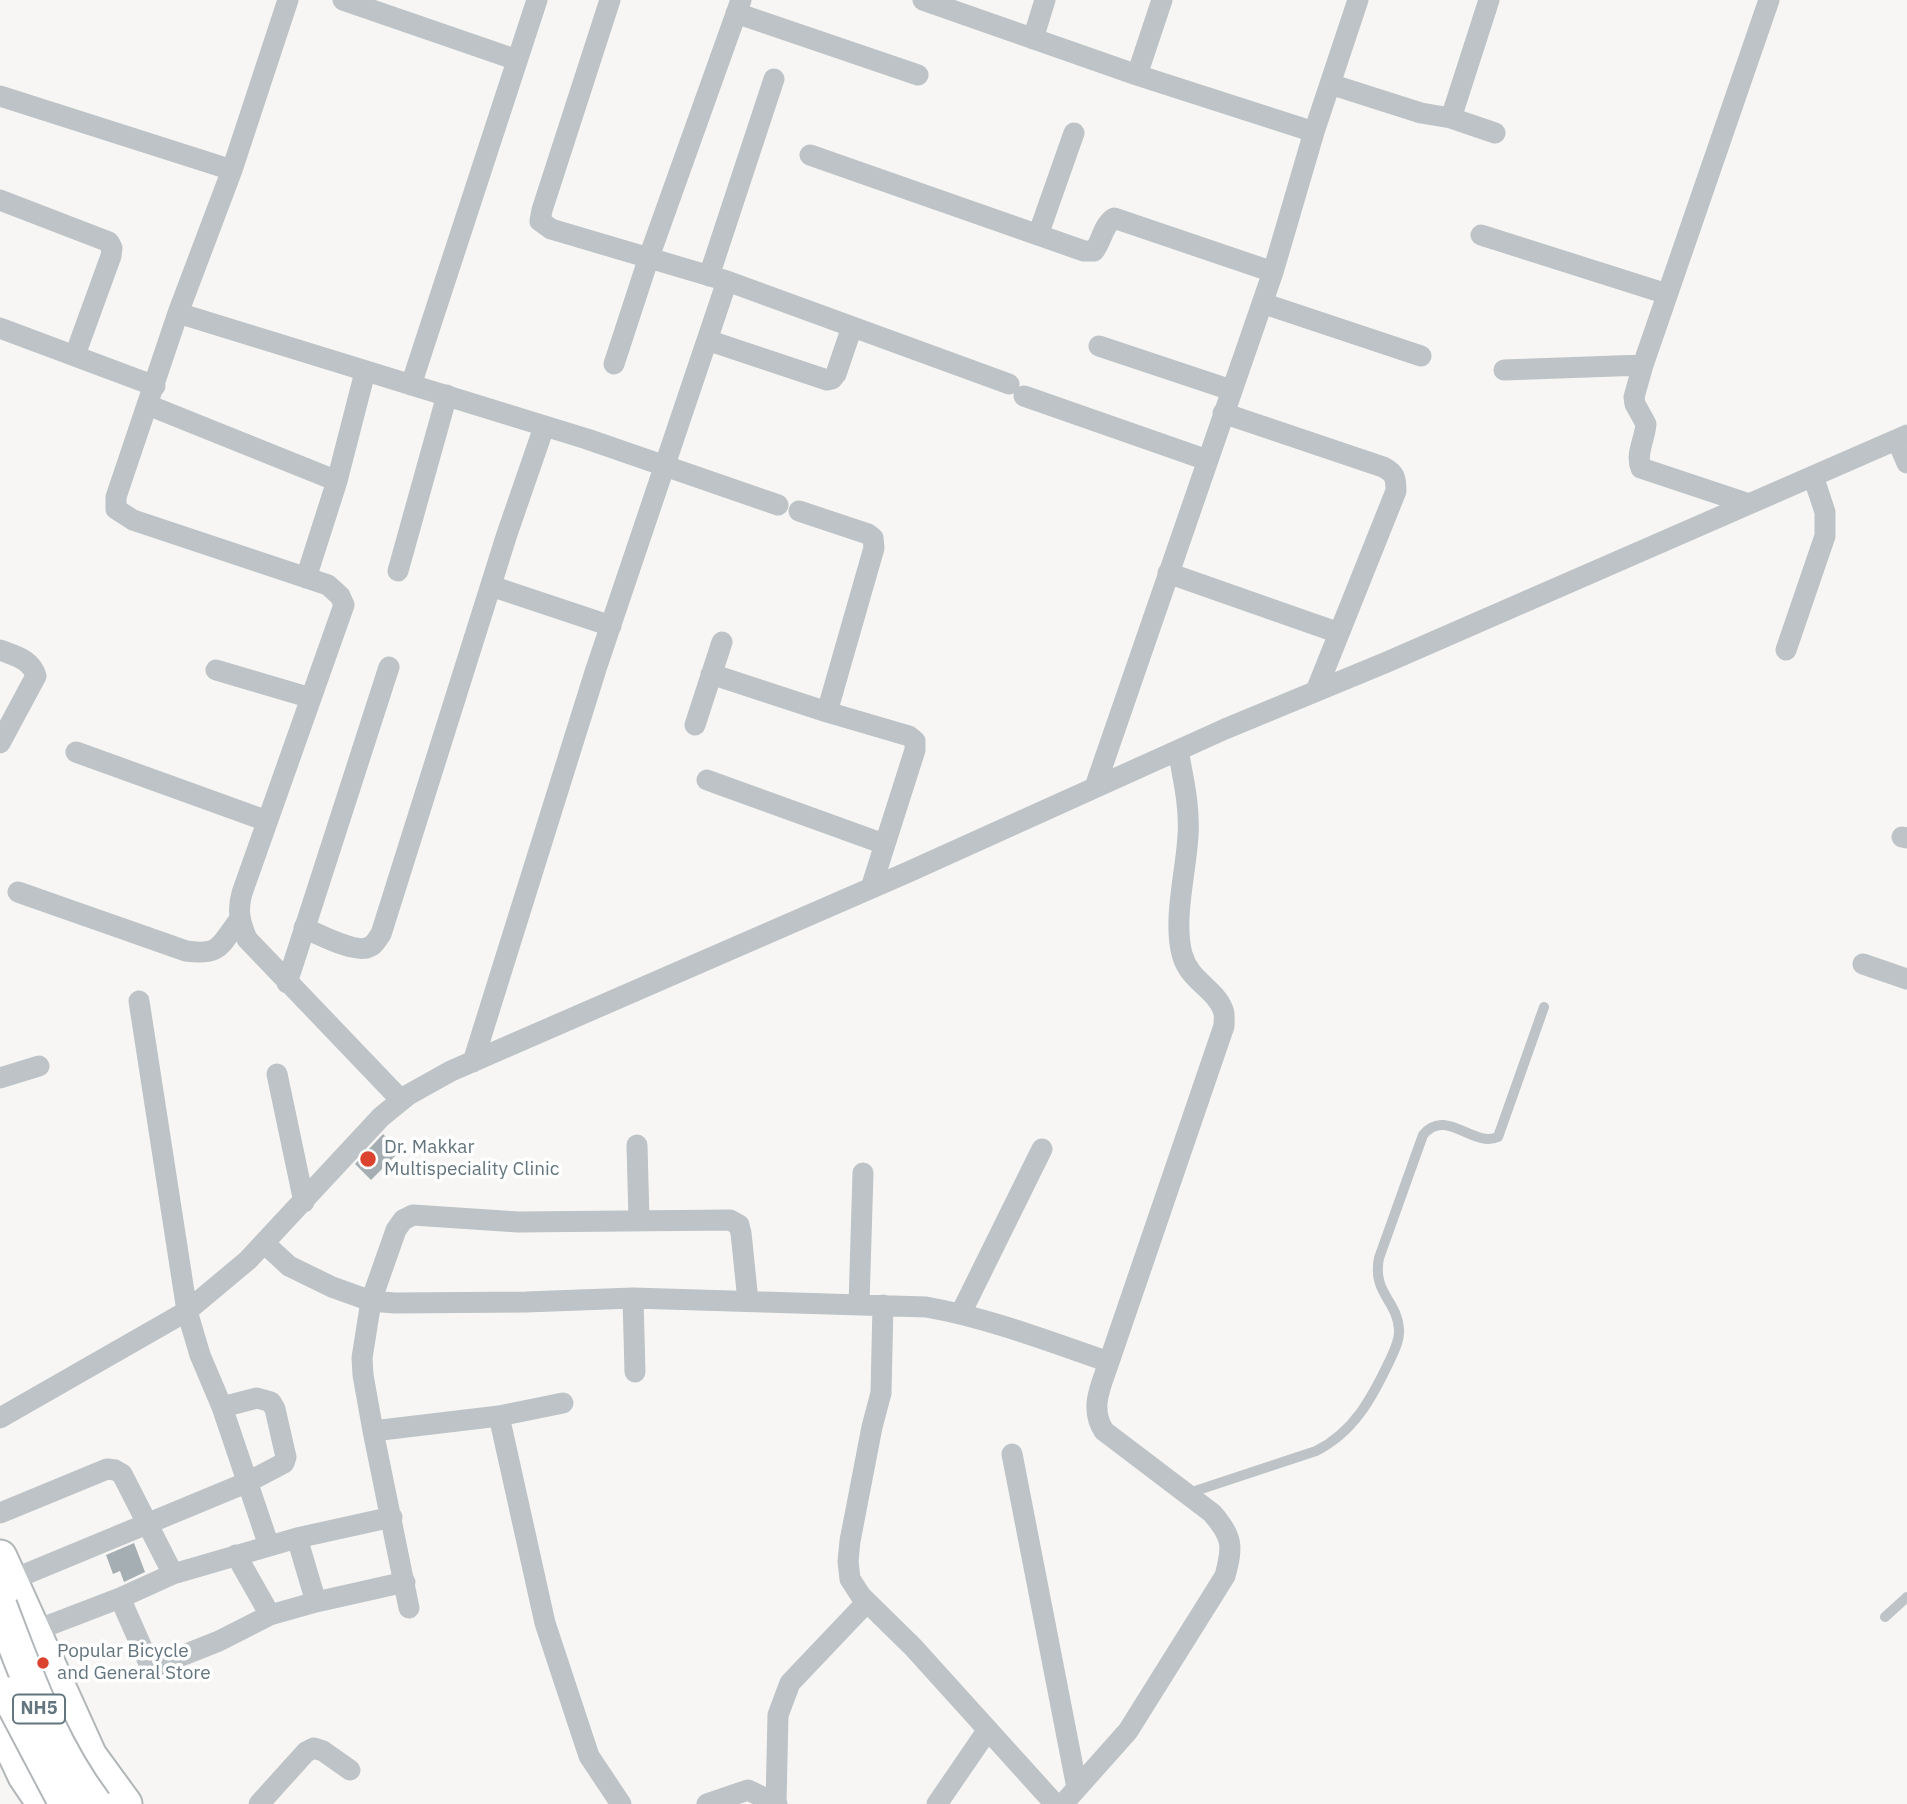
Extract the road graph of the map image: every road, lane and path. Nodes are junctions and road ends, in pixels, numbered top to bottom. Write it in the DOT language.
graph roads {
  1 [pos="288,0"];
  2 [pos="342,0"];
  3 [pos="537,0"];
  4 [pos="610,0"];
  5 [pos="922,0"];
  6 [pos="1045,0"];
  7 [pos="1163,0"];
  8 [pos="1358,0"];
  9 [pos="1489,0"];
  10 [pos="1769,0"];
  11 [pos="738,6"];
  12 [pos="1033,39"];
  13 [pos="517,60"];
  14 [pos="918,75"];
  15 [pos="1138,75"];
  16 [pos="775,79"];
  17 [pos="1330,84"];
  18 [pos="0,96"];
  19 [pos="1451,118"];
  20 [pos="1314,132"];
  21 [pos="1074,133"];
  22 [pos="1495,133"];
  23 [pos="810,155"];
  24 [pos="232,170"];
  25 [pos="0,200"];
  26 [pos="1038,235"];
  27 [pos="1481,235"];
  28 [pos="649,257"];
  29 [pos="1273,272"];
  30 [pos="718,278"];
  31 [pos="1667,294"];
  32 [pos="1262,303"];
  33 [pos="178,313"];
  34 [pos="852,327"];
  35 [pos="0,328"];
  36 [pos="707,340"];
  37 [pos="1099,346"];
  38 [pos="75,355"];
  39 [pos="1421,356"];
  40 [pos="614,364"];
  41 [pos="1643,365"];
  42 [pos="1504,370"];
  43 [pos="365,372"];
  44 [pos="411,385"];
  45 [pos="1231,390"];
  46 [pos="447,395"];
  47 [pos="151,396"];
  48 [pos="1223,413"];
  49 [pos="544,427"];
  50 [pos="1902,438"];
  51 [pos="1207,460"];
  52 [pos="1907,463"];
  53 [pos="665,467"];
  54 [pos="1813,476"];
  55 [pos="337,481"];
  56 [pos="1749,504"];
  57 [pos="778,505"];
  58 [pos="799,511"];
  59 [pos="398,570"];
  60 [pos="1168,573"];
  61 [pos="306,578"];
  62 [pos="491,586"];
  63 [pos="611,626"];
  64 [pos="1339,633"];
  65 [pos="722,642"];
  66 [pos="0,650"];
  67 [pos="1786,650"];
  68 [pos="389,667"];
  69 [pos="216,670"];
  70 [pos="711,674"];
  71 [pos="1316,691"];
  72 [pos="311,698"];
  73 [pos="827,712"];
  74 [pos="695,725"];
  75 [pos="0,743"];
  76 [pos="1178,750"];
  77 [pos="76,752"];
  78 [pos="707,780"];
  79 [pos="1094,788"];
  80 [pos="267,821"];
  81 [pos="884,844"];
  82 [pos="871,888"];
  83 [pos="18,892"];
  84 [pos="239,920"];
  85 [pos="304,928"];
  86 [pos="1863,964"];
  87 [pos="1907,979"];
  88 [pos="287,983"];
  89 [pos="139,1001"];
  90 [pos="1544,1007"];
  91 [pos="472,1062"];
  92 [pos="39,1066"];
  93 [pos="278,1074"];
  94 [pos="0,1078"];
  95 [pos="401,1100"];
  96 [pos="638,1146"];
  97 [pos="1042,1149"];
  98 [pos="863,1173"];
  99 [pos="304,1202"];
  100 [pos="639,1220"];
  101 [pos="264,1243"];
  102 [pos="633,1298"];
  103 [pos="371,1301"];
  104 [pos="748,1301"];
  105 [pos="859,1304"];
  106 [pos="883,1305"];
  107 [pos="187,1311"];
  108 [pos="961,1313"];
  109 [pos="1109,1362"];
  110 [pos="635,1372"];
  111 [pos="563,1402"];
  112 [pos="222,1407"];
  113 [pos="499,1416"];
  114 [pos="0,1418"];
  115 [pos="373,1431"];
  116 [pos="1012,1454"];
  117 [pos="248,1482"];
  118 [pos="1186,1494"];
  119 [pos="0,1513"];
  120 [pos="392,1517"];
  121 [pos="146,1524"];
  122 [pos="297,1538"];
  123 [pos="270,1546"];
  124 [pos="236,1555"];
  125 [pos="173,1574"];
  126 [pos="3,1581"];
  127 [pos="405,1582"];
  128 [pos="1907,1597"];
  129 [pos="120,1598"];
  130 [pos="316,1602"];
  131 [pos="867,1602"];
  132 [pos="409,1608"];
  133 [pos="270,1615"];
  134 [pos="1885,1617"];
  135 [pos="34,1631"];
  136 [pos="0,1674"];
  137 [pos="0,1723"];
  138 [pos="987,1731"];
  139 [pos="350,1770"];
  140 [pos="1077,1788"];
  141 [pos="44,1804"];
  142 [pos="66,1804"];
  143 [pos="95,1804"];
  144 [pos="125,1804"];
  145 [pos="259,1804"];
  146 [pos="621,1804"];
  147 [pos="707,1804"];
  148 [pos="776,1804"];
  149 [pos="937,1804"];
  150 [pos="1055,1804"];
  151 [pos="1063,1804"];
  1 -- 24 [label="street"];
  2 -- 13 [label="street"];
  3 -- 13 [label="street"];
  4 -- 28 [label="street"];
  5 -- 12 [label="street"];
  6 -- 12 [label="street"];
  7 -- 15 [label="street"];
  8 -- 17 [label="street"];
  9 -- 19 [label="street"];
  10 -- 31 [label="street"];
  11 -- 14 [label="street"];
  11 -- 28 [label="street"];
  12 -- 15 [label="street"];
  13 -- 44 [label="street"];
  15 -- 20 [label="street"];
  16 -- 30 [label="street"];
  17 -- 19 [label="street"];
  17 -- 20 [label="street"];
  18 -- 24 [label="street"];
  19 -- 22 [label="street"];
  20 -- 29 [label="street"];
  21 -- 26 [label="street"];
  23 -- 26 [label="street"];
  24 -- 33 [label="street"];
  25 -- 38 [label="street"];
  26 -- 29 [label="street"];
  27 -- 31 [label="street"];
  28 -- 30 [label="street"];
  28 -- 40 [label="street"];
  29 -- 32 [label="street"];
  30 -- 34 [label="street"];
  30 -- 36 [label="street"];
  31 -- 41 [label="street"];
  32 -- 39 [label="street"];
  32 -- 45 [label="street"];
  33 -- 43 [label="street"];
  33 -- 47 [label="street"];
  34 -- 36 [label="street"];
  34 -- 51 [label="street"];
  35 -- 38 [label="street"];
  36 -- 53 [label="street"];
  37 -- 45 [label="street"];
  38 -- 47 [label="street"];
  41 -- 42 [label="street"];
  41 -- 56 [label="street"];
  43 -- 44 [label="street"];
  43 -- 55 [label="street"];
  44 -- 46 [label="street"];
  45 -- 48 [label="street"];
  46 -- 49 [label="street"];
  46 -- 59 [label="street"];
  47 -- 55 [label="street"];
  47 -- 61 [label="street"];
  48 -- 51 [label="street"];
  48 -- 64 [label="street"];
  49 -- 53 [label="street"];
  49 -- 62 [label="street"];
  50 -- 52 [label="street"];
  50 -- 54 [label="street"];
  51 -- 60 [label="street"];
  53 -- 57 [label="street"];
  53 -- 63 [label="street"];
  54 -- 56 [label="street"];
  54 -- 67 [label="street"];
  55 -- 61 [label="street"];
  56 -- 71 [label="street"];
  58 -- 73 [label="street"];
  60 -- 64 [label="street"];
  60 -- 79 [label="street"];
  61 -- 72 [label="street"];
  62 -- 63 [label="street"];
  62 -- 85 [label="street"];
  63 -- 91 [label="street"];
  64 -- 71 [label="street"];
  65 -- 70 [label="street"];
  66 -- 75 [label="street"];
  68 -- 85 [label="street"];
  69 -- 72 [label="street"];
  70 -- 73 [label="street"];
  70 -- 74 [label="street"];
  71 -- 76 [label="street"];
  72 -- 80 [label="street"];
  73 -- 81 [label="street"];
  76 -- 79 [label="street"];
  76 -- 109 [label="street"];
  77 -- 80 [label="street"];
  78 -- 81 [label="street"];
  79 -- 82 [label="street"];
  80 -- 84 [label="street"];
  81 -- 82 [label="street"];
  82 -- 91 [label="street"];
  83 -- 84 [label="street"];
  84 -- 88 [label="street"];
  85 -- 88 [label="street"];
  86 -- 87 [label="street"];
  88 -- 95 [label="street"];
  89 -- 107 [label="street"];
  90 -- 118 [label="lane"];
  91 -- 95 [label="street"];
  92 -- 94 [label="street"];
  93 -- 99 [label="street"];
  95 -- 99 [label="street"];
  96 -- 100 [label="street"];
  97 -- 108 [label="street"];
  98 -- 105 [label="street"];
  99 -- 101 [label="street"];
  100 -- 103 [label="street"];
  100 -- 104 [label="street"];
  101 -- 103 [label="street"];
  101 -- 107 [label="street"];
  102 -- 103 [label="street"];
  102 -- 104 [label="street"];
  102 -- 110 [label="street"];
  103 -- 115 [label="street"];
  104 -- 105 [label="street"];
  105 -- 106 [label="street"];
  106 -- 108 [label="street"];
  106 -- 131 [label="street"];
  107 -- 112 [label="street"];
  107 -- 114 [label="street"];
  108 -- 109 [label="street"];
  109 -- 118 [label="street"];
  111 -- 113 [label="street"];
  112 -- 117 [label="street"];
  112 -- 117 [label="street"];
  113 -- 115 [label="street"];
  113 -- 146 [label="street"];
  115 -- 120 [label="street"];
  116 -- 140 [label="street"];
  117 -- 121 [label="street"];
  117 -- 123 [label="street"];
  118 -- 140 [label="street"];
  119 -- 121 [label="street"];
  120 -- 122 [label="street"];
  120 -- 127 [label="street"];
  121 -- 125 [label="street"];
  121 -- 126 [label="street"];
  122 -- 123 [label="street"];
  122 -- 130 [label="street"];
  123 -- 124 [label="street"];
  124 -- 125 [label="street"];
  124 -- 133 [label="street"];
  125 -- 129 [label="street"];
  126 -- 135 [label="highway"];
  126 -- 143 [label="highway, NH5, bridge"];
  127 -- 130 [label="street"];
  127 -- 132 [label="street"];
  128 -- 134 [label="lane"];
  129 -- 133 [label="street"];
  129 -- 135 [label="street"];
  130 -- 133 [label="street"];
  131 -- 138 [label="street"];
  131 -- 148 [label="street"];
  135 -- 144 [label="highway"];
  136 -- 142 [label="highway, NH5, bridge"];
  137 -- 141 [label="highway"];
  138 -- 149 [label="street"];
  138 -- 150 [label="street"];
  139 -- 145 [label="street"];
  140 -- 151 [label="street"];
  147 -- 148 [label="street"];
}
